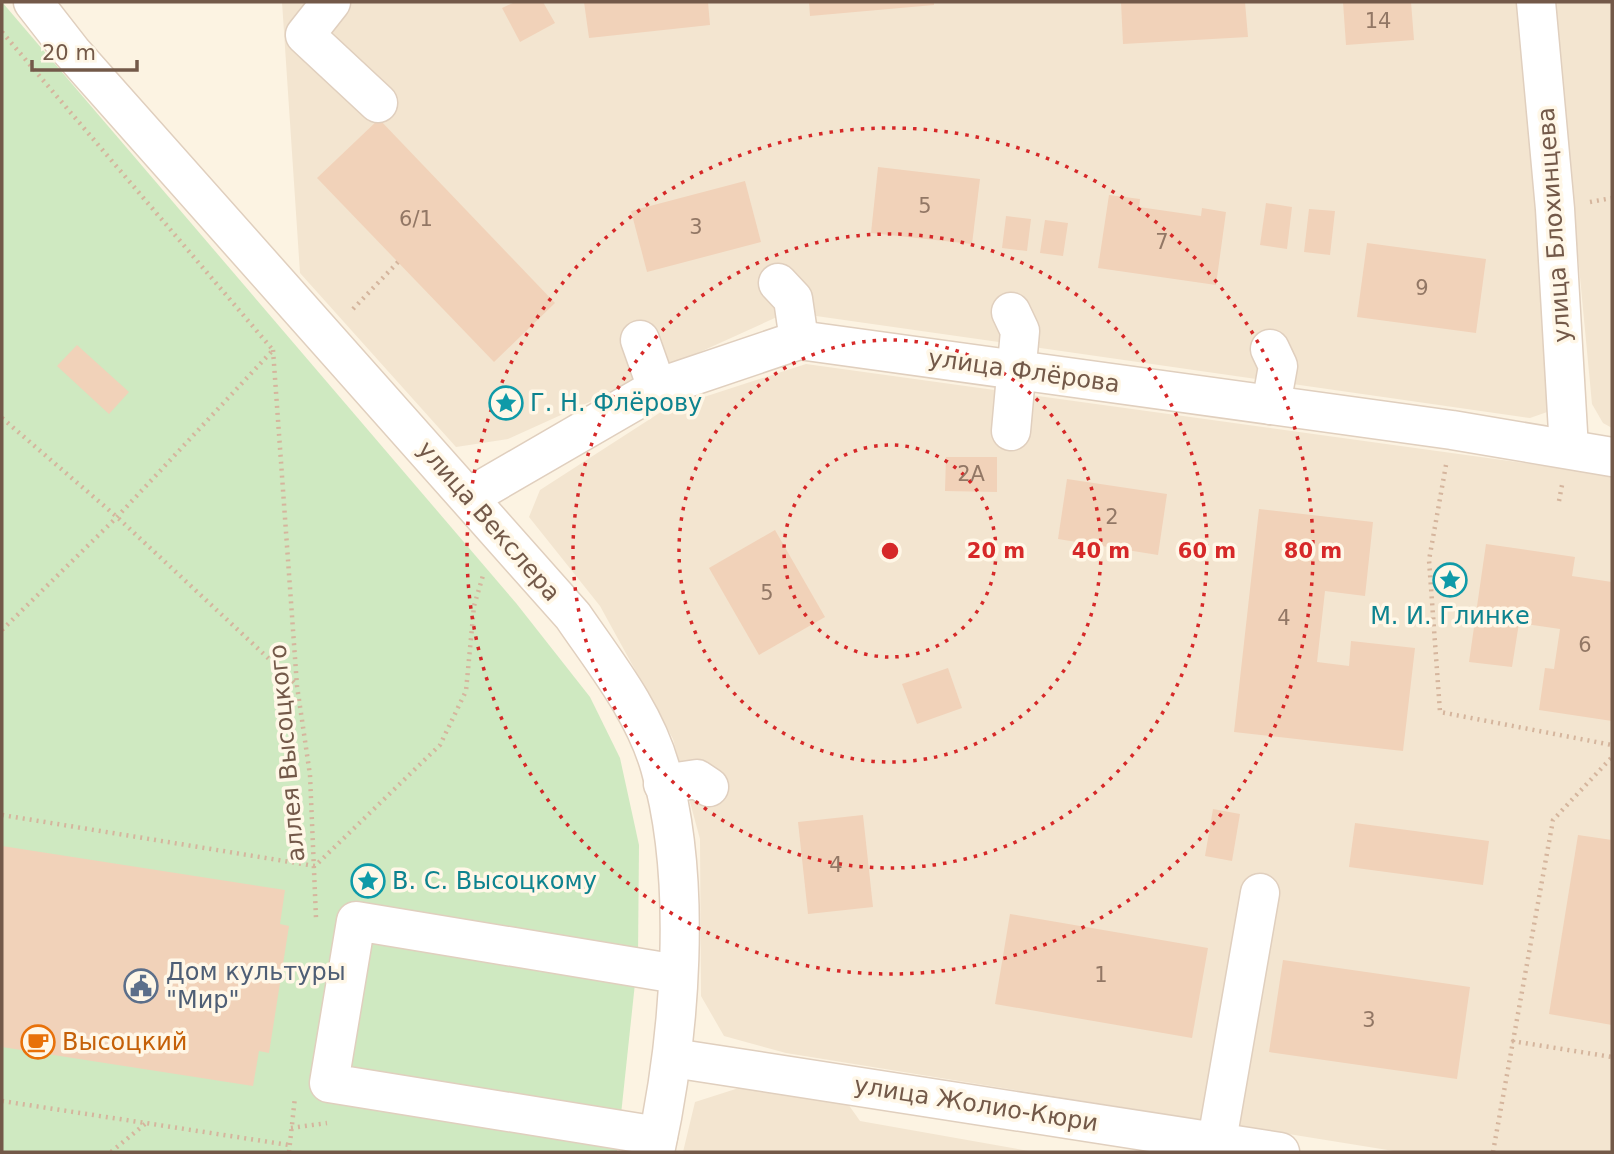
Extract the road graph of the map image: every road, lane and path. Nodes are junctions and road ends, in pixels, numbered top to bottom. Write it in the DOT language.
graph roads {
  1 [pos="33,2"];
  2 [pos="331,2"];
  3 [pos="1536,2"];
  4 [pos="2,32"];
  5 [pos="378,103"];
  6 [pos="399,261"];
  7 [pos="793,288"];
  8 [pos="353,309"];
  9 [pos="1023,319"];
  10 [pos="640,340"];
  11 [pos="799,340"];
  12 [pos="273,350"];
  13 [pos="1281,356"];
  14 [pos="1018,370"];
  15 [pos="657,388"];
  16 [pos="1271,405"];
  17 [pos="2,418"];
  18 [pos="1452,430"];
  19 [pos="1012,431"];
  20 [pos="1569,449"];
  21 [pos="1612,457"];
  22 [pos="469,497"];
  23 [pos="117,517"];
  24 [pos="499,531"];
  25 [pos="2,630"];
  26 [pos="297,686"];
  27 [pos="1612,745"];
  28 [pos="1612,757"];
  29 [pos="2,815"];
  30 [pos="315,866"];
  31 [pos="1260,893"];
  32 [pos="315,925"];
  33 [pos="677,974"];
  34 [pos="1512,1041"];
  35 [pos="1612,1057"];
  36 [pos="673,1058"];
  37 [pos="296,1087"];
  38 [pos="2,1101"];
  39 [pos="145,1124"];
  40 [pos="657,1144"];
  41 [pos="289,1145"];
  42 [pos="1216,1147"];
  43 [pos="111,1152"];
  44 [pos="289,1152"];
  45 [pos="1280,1152"];
  46 [pos="1493,1152"];
  1 -- 22 [label="street, улица Векслера"];
  2 -- 5 [label="street"];
  3 -- 20 [label="street, улица Блохинцева"];
  4 -- 12 [label="path"];
  6 -- 8 [label="path"];
  7 -- 11 [label="street"];
  9 -- 14 [label="street"];
  10 -- 15 [label="street"];
  11 -- 14 [label="street, улица Флёрова"];
  11 -- 15 [label="street, улица Флёрова"];
  12 -- 23 [label="path"];
  12 -- 26 [label="path, аллея Высоцкого"];
  13 -- 16 [label="street"];
  14 -- 16 [label="street, улица Флёрова"];
  14 -- 19 [label="street"];
  15 -- 22 [label="street, улица Флёрова"];
  16 -- 18 [label="street, улица Флёрова"];
  17 -- 23 [label="path"];
  18 -- 20 [label="street, улица Флёрова"];
  18 -- 27 [label="path"];
  20 -- 21 [label="street, улица Флёрова"];
  22 -- 24 [label="street, улица Векслера"];
  23 -- 25 [label="path"];
  23 -- 26 [label="path"];
  24 -- 30 [label="path"];
  24 -- 33 [label="street, улица Векслера"];
  26 -- 30 [label="path, аллея Высоцкого"];
  28 -- 34 [label="path"];
  29 -- 30 [label="path"];
  30 -- 32 [label="path, аллея Высоцкого"];
  31 -- 42 [label="street"];
  33 -- 36 [label="street, улица Векслера"];
  33 -- 40 [label="street"];
  34 -- 35 [label="path"];
  34 -- 46 [label="path"];
  36 -- 40 [label="street, улица Векслера"];
  36 -- 42 [label="street, улица Жолио-Кюри"];
  37 -- 41 [label="path"];
  38 -- 39 [label="path"];
  39 -- 41 [label="path"];
  39 -- 43 [label="path"];
  41 -- 44 [label="path"];
  42 -- 45 [label="street, улица Жолио-Кюри"];
}
